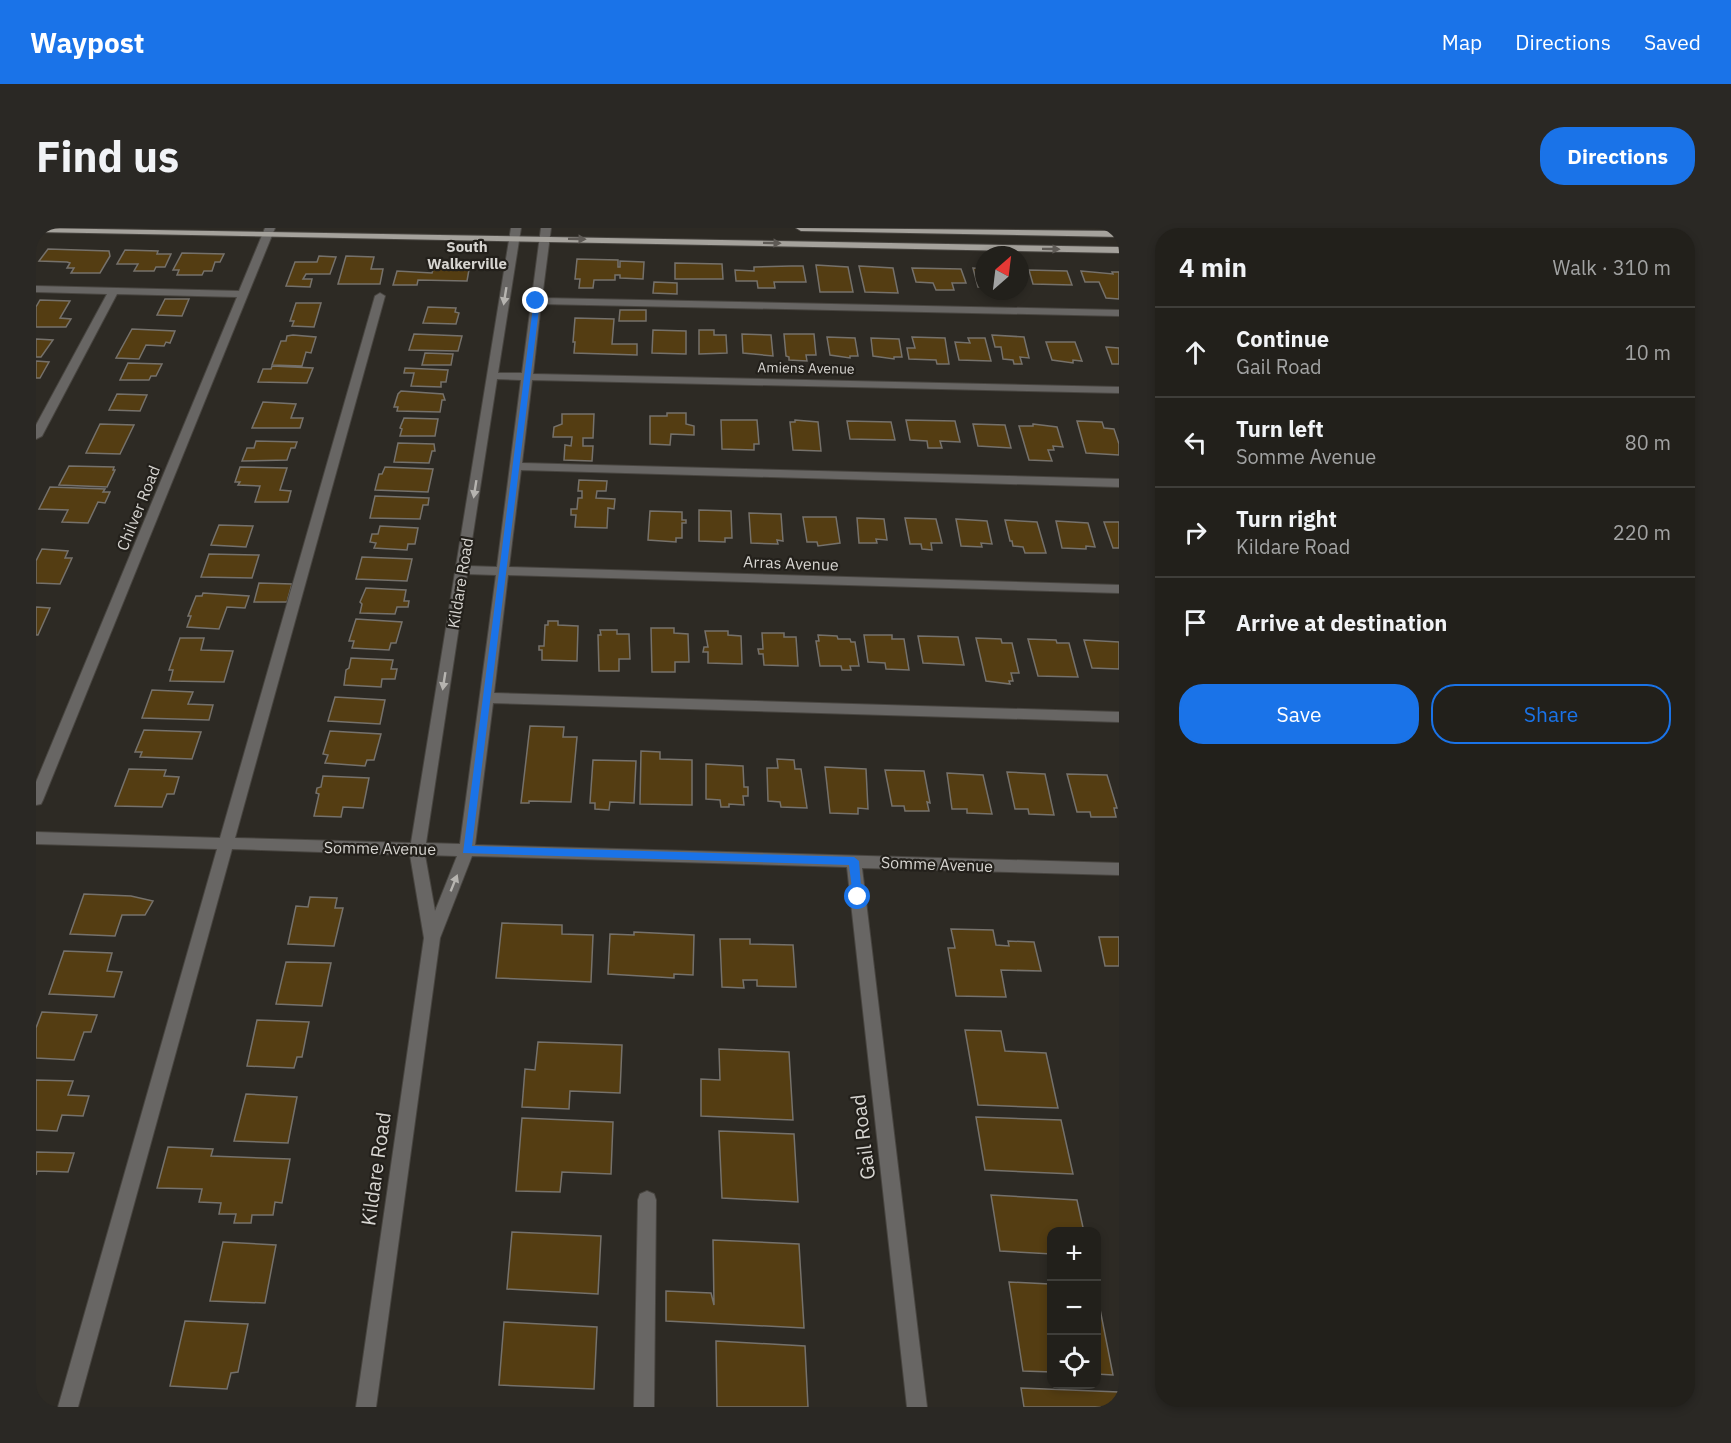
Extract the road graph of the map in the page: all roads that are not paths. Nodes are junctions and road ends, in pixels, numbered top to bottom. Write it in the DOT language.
graph roads {
  1 [pos="801,228"];
  2 [pos="36,229"];
  3 [pos="269,231"];
  4 [pos="515,233"];
  5 [pos="545,233"];
  6 [pos="1119,234"];
  7 [pos="1119,250"];
  8 [pos="36,289"];
  9 [pos="114,290"];
  10 [pos="243,294"];
  11 [pos="380,296"];
  12 [pos="536,301"];
  13 [pos="1119,313"];
  14 [pos="492,376"];
  15 [pos="527,377"];
  16 [pos="1119,390"];
  17 [pos="36,436"];
  18 [pos="516,466"];
  19 [pos="1119,483"];
  20 [pos="462,570"];
  21 [pos="502,571"];
  22 [pos="1119,588"];
  23 [pos="486,698"];
  24 [pos="1119,717"];
  25 [pos="36,800"];
  26 [pos="36,838"];
  27 [pos="225,844"];
  28 [pos="417,850"];
  29 [pos="467,850"];
  30 [pos="854,861"];
  31 [pos="1119,869"];
  32 [pos="432,938"];
  33 [pos="647,1200"];
  34 [pos="68,1407"];
  35 [pos="366,1407"];
  36 [pos="644,1407"];
  37 [pos="917,1407"];
  1 -- 6 [label="main road"];
  2 -- 3 [label="main road"];
  3 -- 4 [label="main road"];
  3 -- 10 [label="street, Chilver Road"];
  4 -- 5 [label="main road"];
  4 -- 14 [label="street, Kildare Road, one-way"];
  5 -- 7 [label="main road, one-way"];
  5 -- 12 [label="street, Kildare Road"];
  8 -- 9 [label="street"];
  9 -- 10 [label="street"];
  9 -- 17 [label="street"];
  10 -- 25 [label="street, Chilver Road"];
  11 -- 27 [label="street"];
  12 -- 13 [label="street"];
  12 -- 15 [label="street, Kildare Road"];
  14 -- 15 [label="street, Amiens Avenue"];
  14 -- 20 [label="street, Kildare Road, one-way"];
  15 -- 16 [label="street, Amiens Avenue"];
  15 -- 18 [label="street, Kildare Road"];
  18 -- 19 [label="street"];
  18 -- 21 [label="street, Kildare Road"];
  20 -- 21 [label="street, Arras Avenue"];
  20 -- 28 [label="street, Kildare Road, one-way"];
  21 -- 22 [label="street, Arras Avenue"];
  21 -- 23 [label="street, Kildare Road"];
  23 -- 24 [label="street"];
  23 -- 29 [label="street, Kildare Road"];
  26 -- 27 [label="street, Somme Avenue"];
  27 -- 28 [label="street, Somme Avenue"];
  27 -- 34 [label="street"];
  28 -- 29 [label="street, Somme Avenue"];
  28 -- 32 [label="street, Kildare Road"];
  29 -- 30 [label="street, Somme Avenue"];
  32 -- 29 [label="street, Kildare Road, one-way"];
  30 -- 31 [label="street, Somme Avenue"];
  30 -- 37 [label="street, Gail Road"];
  32 -- 35 [label="street, Kildare Road"];
  33 -- 36 [label="street"];
}
